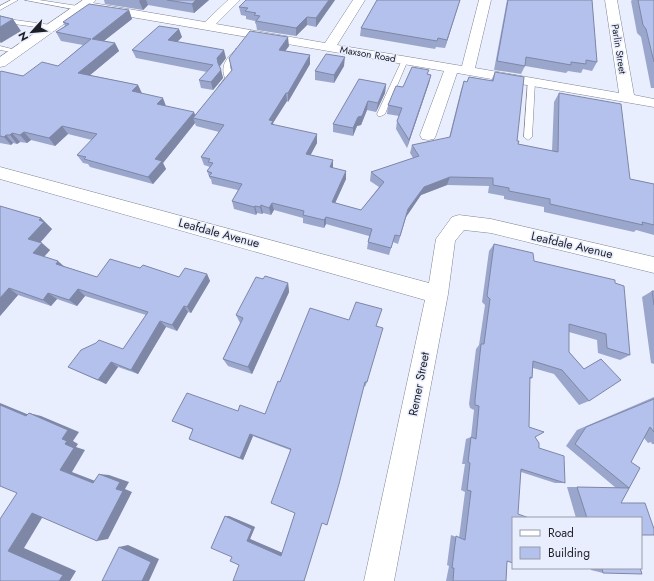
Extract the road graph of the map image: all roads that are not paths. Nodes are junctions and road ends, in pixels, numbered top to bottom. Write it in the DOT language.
graph roads {
  1 [pos="15,0"];
  2 [pos="28,0"];
  3 [pos="234,0"];
  4 [pos="359,0"];
  5 [pos="485,0"];
  6 [pos="611,0"];
  7 [pos="82,3"];
  8 [pos="0,8"];
  9 [pos="0,18"];
  10 [pos="208,26"];
  11 [pos="51,27"];
  12 [pos="251,34"];
  13 [pos="329,47"];
  14 [pos="0,48"];
  15 [pos="17,51"];
  16 [pos="405,60"];
  17 [pos="0,63"];
  18 [pos="452,68"];
  19 [pos="468,71"];
  20 [pos="531,82"];
  21 [pos="217,93"];
  22 [pos="627,98"];
  23 [pos="654,103"];
  24 [pos="381,114"];
  25 [pos="428,135"];
  26 [pos="528,137"];
  27 [pos="0,173"];
  28 [pos="491,226"];
  29 [pos="654,265"];
  30 [pos="437,294"];
  31 [pos="379,581"];
  1 -- 8 [label="lane"];
  2 -- 7 [label="lane"];
  3 -- 10 [label="street"];
  4 -- 13 [label="street"];
  5 -- 19 [label="street"];
  6 -- 22 [label="street, Parlin Street"];
  7 -- 10 [label="street, Maxson Road"];
  7 -- 11 [label="street"];
  9 -- 11 [label="lane"];
  10 -- 12 [label="street, Maxson Road"];
  11 -- 15 [label="street"];
  12 -- 13 [label="street, Maxson Road"];
  12 -- 21 [label="lane"];
  13 -- 16 [label="street, Maxson Road"];
  14 -- 15 [label="lane"];
  15 -- 17 [label="street"];
  16 -- 18 [label="street, Maxson Road"];
  16 -- 24 [label="lane"];
  18 -- 19 [label="street, Maxson Road"];
  18 -- 25 [label="street"];
  19 -- 20 [label="street, Maxson Road"];
  20 -- 22 [label="street, Maxson Road"];
  20 -- 26 [label="lane"];
  22 -- 23 [label="street, Maxson Road"];
  27 -- 30 [label="street, Leafdale Avenue"];
  28 -- 29 [label="street, Leafdale Avenue"];
  28 -- 30 [label="street, Remer Street"];
  30 -- 31 [label="street, Remer Street"];
}
